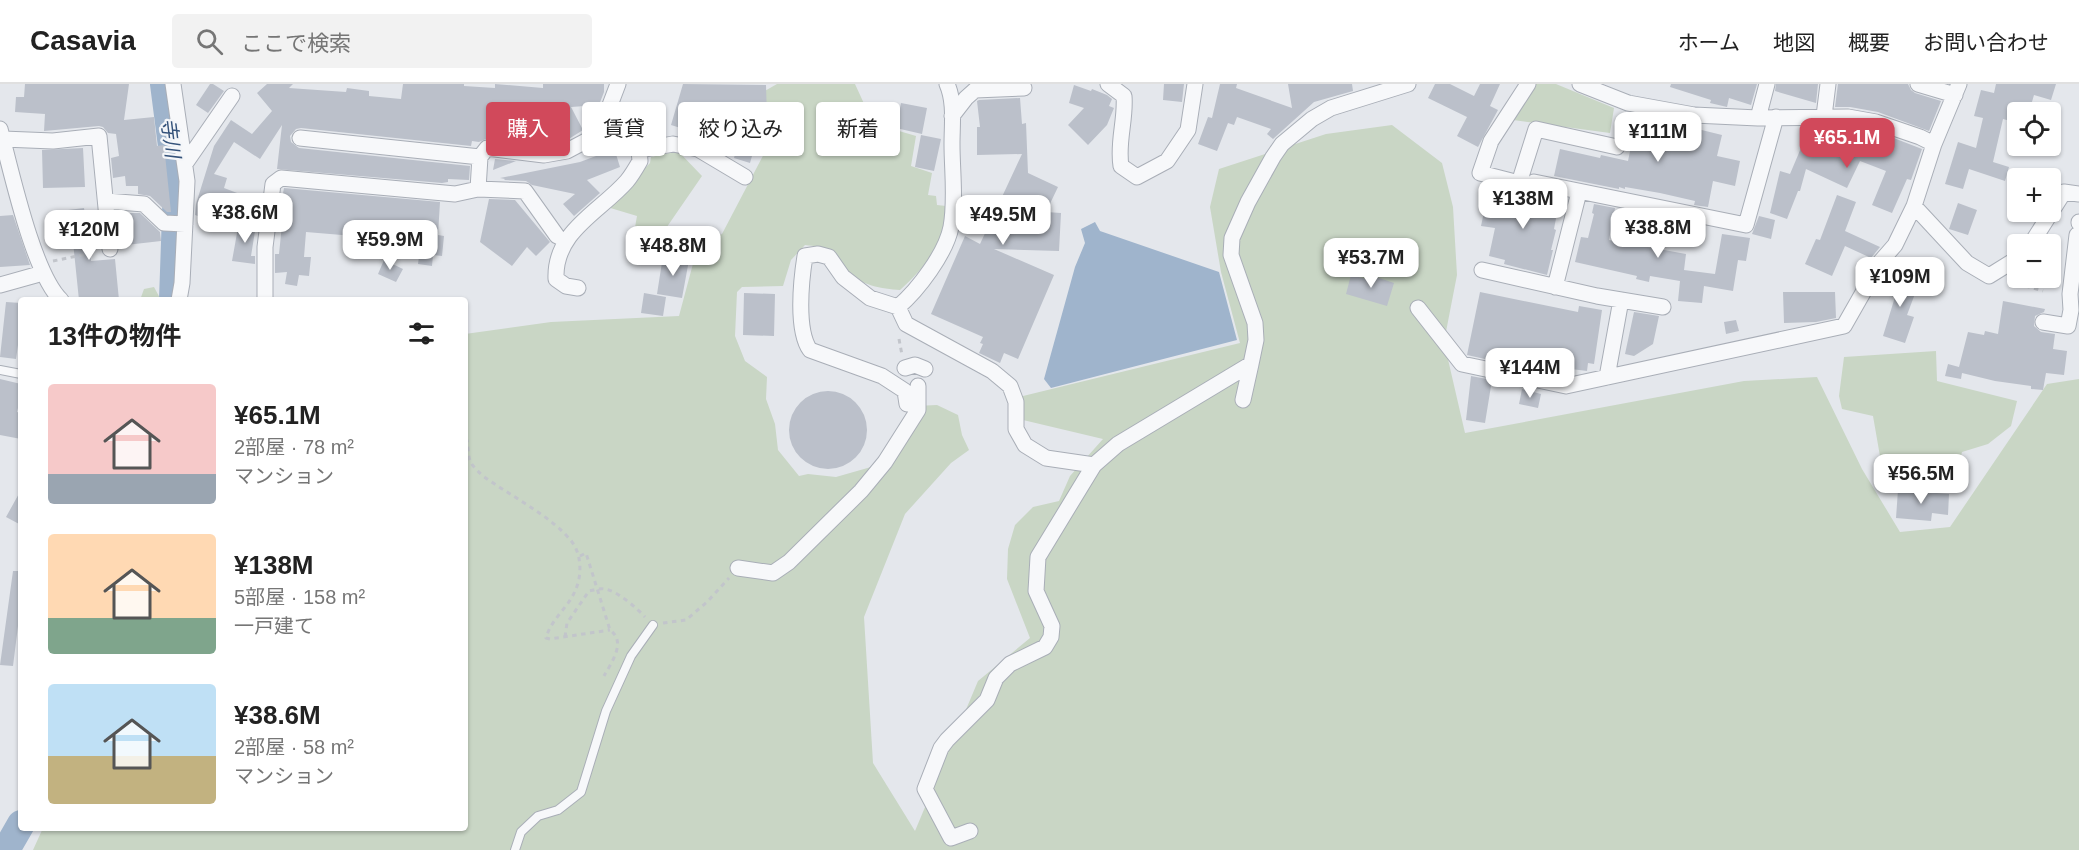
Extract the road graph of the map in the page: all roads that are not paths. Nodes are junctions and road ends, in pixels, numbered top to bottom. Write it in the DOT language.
graph roads {
  1 [pos="173,84"];
  2 [pos="618,84"];
  3 [pos="947,84"];
  4 [pos="1108,84"];
  5 [pos="1195,84"];
  6 [pos="1408,84"];
  7 [pos="1528,84"];
  8 [pos="1580,84"];
  9 [pos="1767,84"];
  10 [pos="1828,84"];
  11 [pos="1918,84"];
  12 [pos="1024,88"];
  13 [pos="1957,89"];
  14 [pos="232,96"];
  15 [pos="611,102"];
  16 [pos="952,116"];
  17 [pos="1824,116"];
  18 [pos="1776,117"];
  19 [pos="1758,118"];
  20 [pos="1,134"];
  21 [pos="300,138"];
  22 [pos="582,142"];
  23 [pos="1934,144"];
  24 [pos="666,145"];
  25 [pos="1617,147"];
  26 [pos="640,156"];
  27 [pos="480,157"];
  28 [pos="185,164"];
  29 [pos="745,177"];
  30 [pos="1534,182"];
  31 [pos="478,189"];
  32 [pos="1579,192"];
  33 [pos="2079,194"];
  34 [pos="106,201"];
  35 [pos="1914,206"];
  36 [pos="185,224"];
  37 [pos="2078,227"];
  38 [pos="2037,234"];
  39 [pos="557,236"];
  40 [pos="110,249"];
  41 [pos="2007,265"];
  42 [pos="42,269"];
  43 [pos="1482,270"];
  44 [pos="0,285"];
  45 [pos="1555,287"];
  46 [pos="578,288"];
  47 [pos="58,297"];
  48 [pos="180,297"];
  49 [pos="266,297"];
  50 [pos="1621,300"];
  51 [pos="898,307"];
  52 [pos="1663,307"];
  53 [pos="1418,308"];
  54 [pos="2043,322"];
  55 [pos="906,324"];
  56 [pos="899,339"];
  57 [pos="1251,364"];
  58 [pos="905,368"];
  59 [pos="925,369"];
  60 [pos="0,370"];
  61 [pos="18,373"];
  62 [pos="1607,377"];
  63 [pos="918,386"];
  64 [pos="1243,400"];
  65 [pos="907,404"];
  66 [pos="1094,465"];
  67 [pos="738,568"];
  68 [pos="653,625"];
  69 [pos="970,831"];
  70 [pos="515,850"];
  1 -- 28 [label="street"];
  2 -- 15 [label="street"];
  3 -- 16 [label="street"];
  4 -- 5 [label="street"];
  6 -- 57 [label="street"];
  7 -- 25 [label="street"];
  8 -- 19 [label="street"];
  9 -- 19 [label="street"];
  10 -- 17 [label="street"];
  11 -- 13 [label="street"];
  12 -- 16 [label="street"];
  13 -- 23 [label="street"];
  14 -- 28 [label="street"];
  16 -- 51 [label="street"];
  17 -- 18 [label="street"];
  17 -- 23 [label="street"];
  18 -- 19 [label="street"];
  18 -- 32 [label="street"];
  20 -- 34 [label="street"];
  20 -- 42 [label="street"];
  21 -- 27 [label="street"];
  22 -- 27 [label="street"];
  23 -- 35 [label="street"];
  24 -- 29 [label="street"];
  26 -- 46 [label="street"];
  27 -- 31 [label="street"];
  28 -- 36 [label="street"];
  30 -- 32 [label="street"];
  31 -- 39 [label="street"];
  31 -- 49 [label="street"];
  32 -- 45 [label="street"];
  33 -- 38 [label="street"];
  34 -- 36 [label="street"];
  34 -- 40 [label="street"];
  35 -- 41 [label="street"];
  35 -- 62 [label="street"];
  36 -- 48 [label="street"];
  37 -- 54 [label="street"];
  42 -- 44 [label="street"];
  42 -- 47 [label="street"];
  43 -- 45 [label="street"];
  45 -- 50 [label="street"];
  50 -- 52 [label="street"];
  50 -- 62 [label="street"];
  51 -- 55 [label="street"];
  51 -- 65 [label="street"];
  53 -- 62 [label="street"];
  55 -- 56 [label="street"];
  55 -- 66 [label="street"];
  57 -- 64 [label="street"];
  57 -- 66 [label="street"];
  58 -- 59 [label="street"];
  60 -- 61 [label="lane"];
  63 -- 67 [label="street"];
  66 -- 69 [label="street"];
  68 -- 70 [label="lane"];
}
